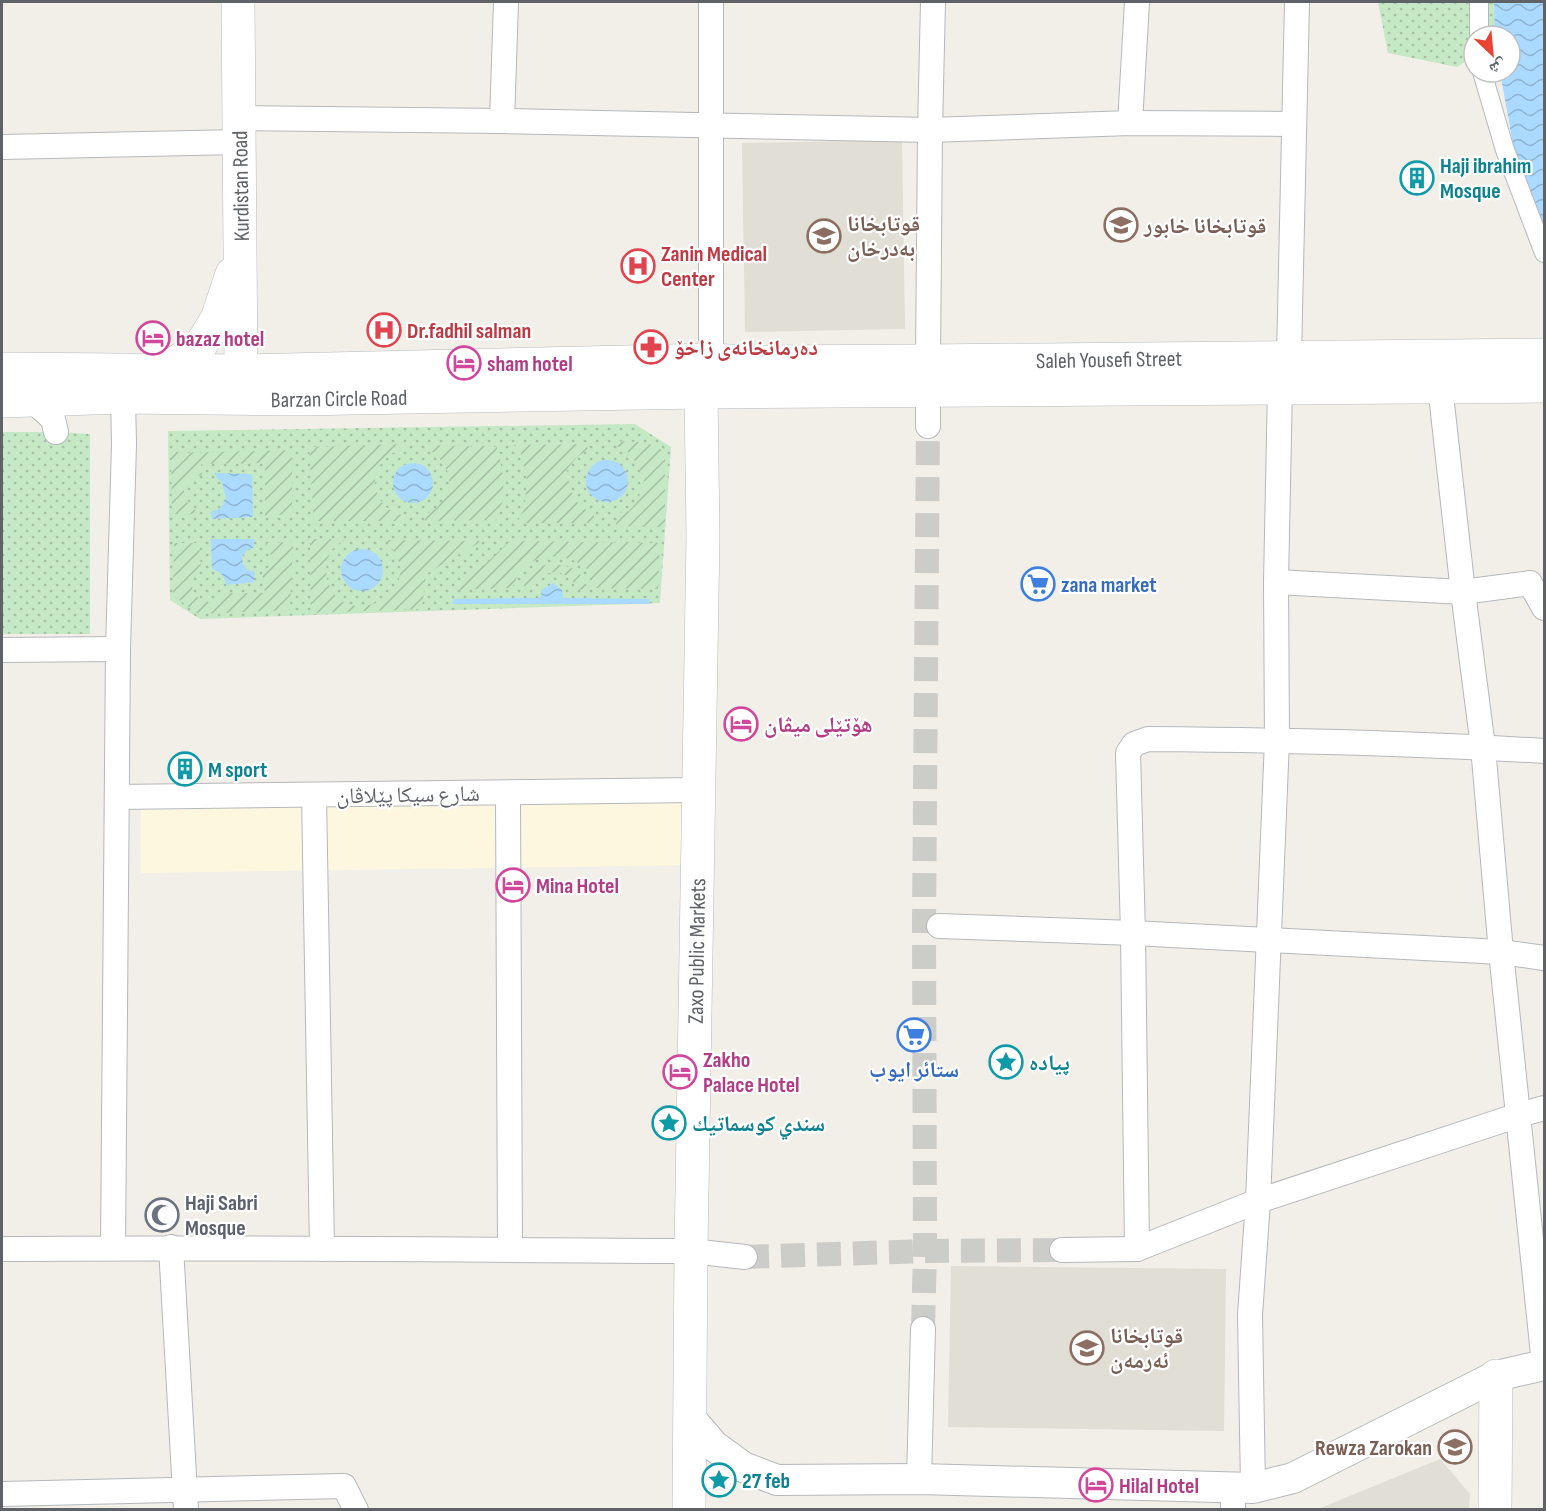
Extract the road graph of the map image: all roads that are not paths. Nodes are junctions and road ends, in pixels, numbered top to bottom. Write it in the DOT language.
graph roads {
  1 [pos="238,2"];
  2 [pos="506,2"];
  3 [pos="711,2"];
  4 [pos="933,2"];
  5 [pos="1137,2"];
  6 [pos="1297,2"];
  7 [pos="1479,2"];
  8 [pos="1479,24"];
  9 [pos="1486,84"];
  10 [pos="502,121"];
  11 [pos="1130,123"];
  12 [pos="1294,124"];
  13 [pos="712,126"];
  14 [pos="239,130"];
  15 [pos="930,130"];
  16 [pos="2,147"];
  17 [pos="241,247"];
  18 [pos="1545,253"];
  19 [pos="1545,355"];
  20 [pos="711,360"];
  21 [pos="2,369"];
  22 [pos="164,370"];
  23 [pos="241,371"];
  24 [pos="1285,372"];
  25 [pos="928,375"];
  26 [pos="684,382"];
  27 [pos="1440,386"];
  28 [pos="1545,386"];
  29 [pos="123,397"];
  30 [pos="17,400"];
  31 [pos="928,426"];
  32 [pos="56,432"];
  33 [pos="1276,582"];
  34 [pos="1463,592"];
  35 [pos="1545,608"];
  36 [pos="118,649"];
  37 [pos="2,650"];
  38 [pos="1277,740"];
  39 [pos="1483,747"];
  40 [pos="1545,751"];
  41 [pos="699,790"];
  42 [pos="508,793"];
  43 [pos="314,795"];
  44 [pos="117,797"];
  45 [pos="939,926"];
  46 [pos="1133,933"];
  47 [pos="1269,940"];
  48 [pos="1501,952"];
  49 [pos="1545,958"];
  50 [pos="1545,1108"];
  51 [pos="1519,1115"];
  52 [pos="1258,1201"];
  53 [pos="171,1247"];
  54 [pos="113,1248"];
  55 [pos="2,1249"];
  56 [pos="1137,1249"];
  57 [pos="322,1250"];
  58 [pos="510,1250"];
  59 [pos="1062,1250"];
  60 [pos="691,1251"];
  61 [pos="745,1257"];
  62 [pos="923,1329"];
  63 [pos="1545,1364"];
  64 [pos="1496,1376"];
  65 [pos="690,1418"];
  66 [pos="919,1479"];
  67 [pos="2,1494"];
  68 [pos="1239,1495"];
  69 [pos="185,1500"];
  70 [pos="356,1509"];
  71 [pos="689,1509"];
  72 [pos="1495,1509"];
  1 -- 14 [label="main road, Kurdistan Road"];
  2 -- 10 [label="street"];
  3 -- 13 [label="street"];
  4 -- 15 [label="street"];
  5 -- 11 [label="street"];
  6 -- 12 [label="street"];
  7 -- 8 [label="street"];
  9 -- 18 [label="street"];
  10 -- 13 [label="street"];
  10 -- 14 [label="street"];
  11 -- 12 [label="street"];
  11 -- 15 [label="street"];
  12 -- 24 [label="street"];
  13 -- 15 [label="street"];
  13 -- 20 [label="street"];
  14 -- 16 [label="street"];
  14 -- 17 [label="main road, Kurdistan Road"];
  15 -- 25 [label="street"];
  17 -- 22 [label="main road"];
  17 -- 23 [label="main road, Kurdistan Road"];
  19 -- 24 [label="main road, Saleh Yousefi Street"];
  20 -- 25 [label="main road, Saleh Yousefi Street"];
  20 -- 26 [label="main road, Saleh Yousefi Street"];
  21 -- 22 [label="main road, Barzan Circle Road"];
  22 -- 23 [label="main road, Barzan Circle Road"];
  23 -- 26 [label="main road, Barzan Circle Road"];
  24 -- 25 [label="main road, Saleh Yousefi Street"];
  24 -- 27 [label="main road, Saleh Yousefi Street"];
  24 -- 33 [label="street"];
  25 -- 26 [label="main road, Saleh Yousefi Street"];
  25 -- 31 [label="street"];
  26 -- 29 [label="main road, Barzan Circle Road"];
  26 -- 41 [label="main road, Zaxo Public Markets"];
  27 -- 28 [label="main road, Saleh Yousefi Street"];
  27 -- 34 [label="street"];
  29 -- 30 [label="main road, Barzan Circle Road"];
  29 -- 36 [label="street"];
  30 -- 32 [label="street"];
  33 -- 34 [label="street"];
  33 -- 38 [label="street"];
  34 -- 35 [label="street"];
  34 -- 39 [label="street"];
  36 -- 37 [label="street"];
  36 -- 44 [label="street"];
  38 -- 39 [label="street"];
  38 -- 46 [label="street"];
  38 -- 47 [label="street"];
  39 -- 40 [label="street"];
  39 -- 48 [label="street"];
  41 -- 42 [label="street, شارع سيكا پێلاڤان"];
  41 -- 60 [label="main road, Zaxo Public Markets"];
  42 -- 43 [label="street, شارع سيكا پێلاڤان"];
  42 -- 58 [label="street"];
  43 -- 44 [label="street, شارع سيكا پێلاڤان"];
  43 -- 57 [label="street"];
  44 -- 54 [label="street"];
  45 -- 46 [label="street"];
  46 -- 47 [label="street"];
  46 -- 56 [label="street"];
  47 -- 48 [label="street"];
  47 -- 52 [label="street"];
  48 -- 49 [label="street"];
  48 -- 51 [label="street"];
  50 -- 51 [label="street"];
  51 -- 52 [label="street"];
  51 -- 63 [label="street"];
  52 -- 56 [label="street"];
  52 -- 68 [label="street"];
  53 -- 54 [label="street"];
  53 -- 57 [label="street"];
  53 -- 69 [label="street"];
  54 -- 55 [label="street"];
  56 -- 59 [label="street"];
  57 -- 58 [label="street"];
  58 -- 60 [label="street"];
  60 -- 61 [label="street"];
  60 -- 65 [label="main road, Zaxo Public Markets"];
  62 -- 66 [label="street"];
  63 -- 64 [label="street"];
  64 -- 68 [label="street"];
  64 -- 72 [label="main road"];
  65 -- 66 [label="street"];
  65 -- 71 [label="main road, Zaxo Public Markets"];
  66 -- 68 [label="street"];
  67 -- 69 [label="street"];
  69 -- 70 [label="street"];
}
